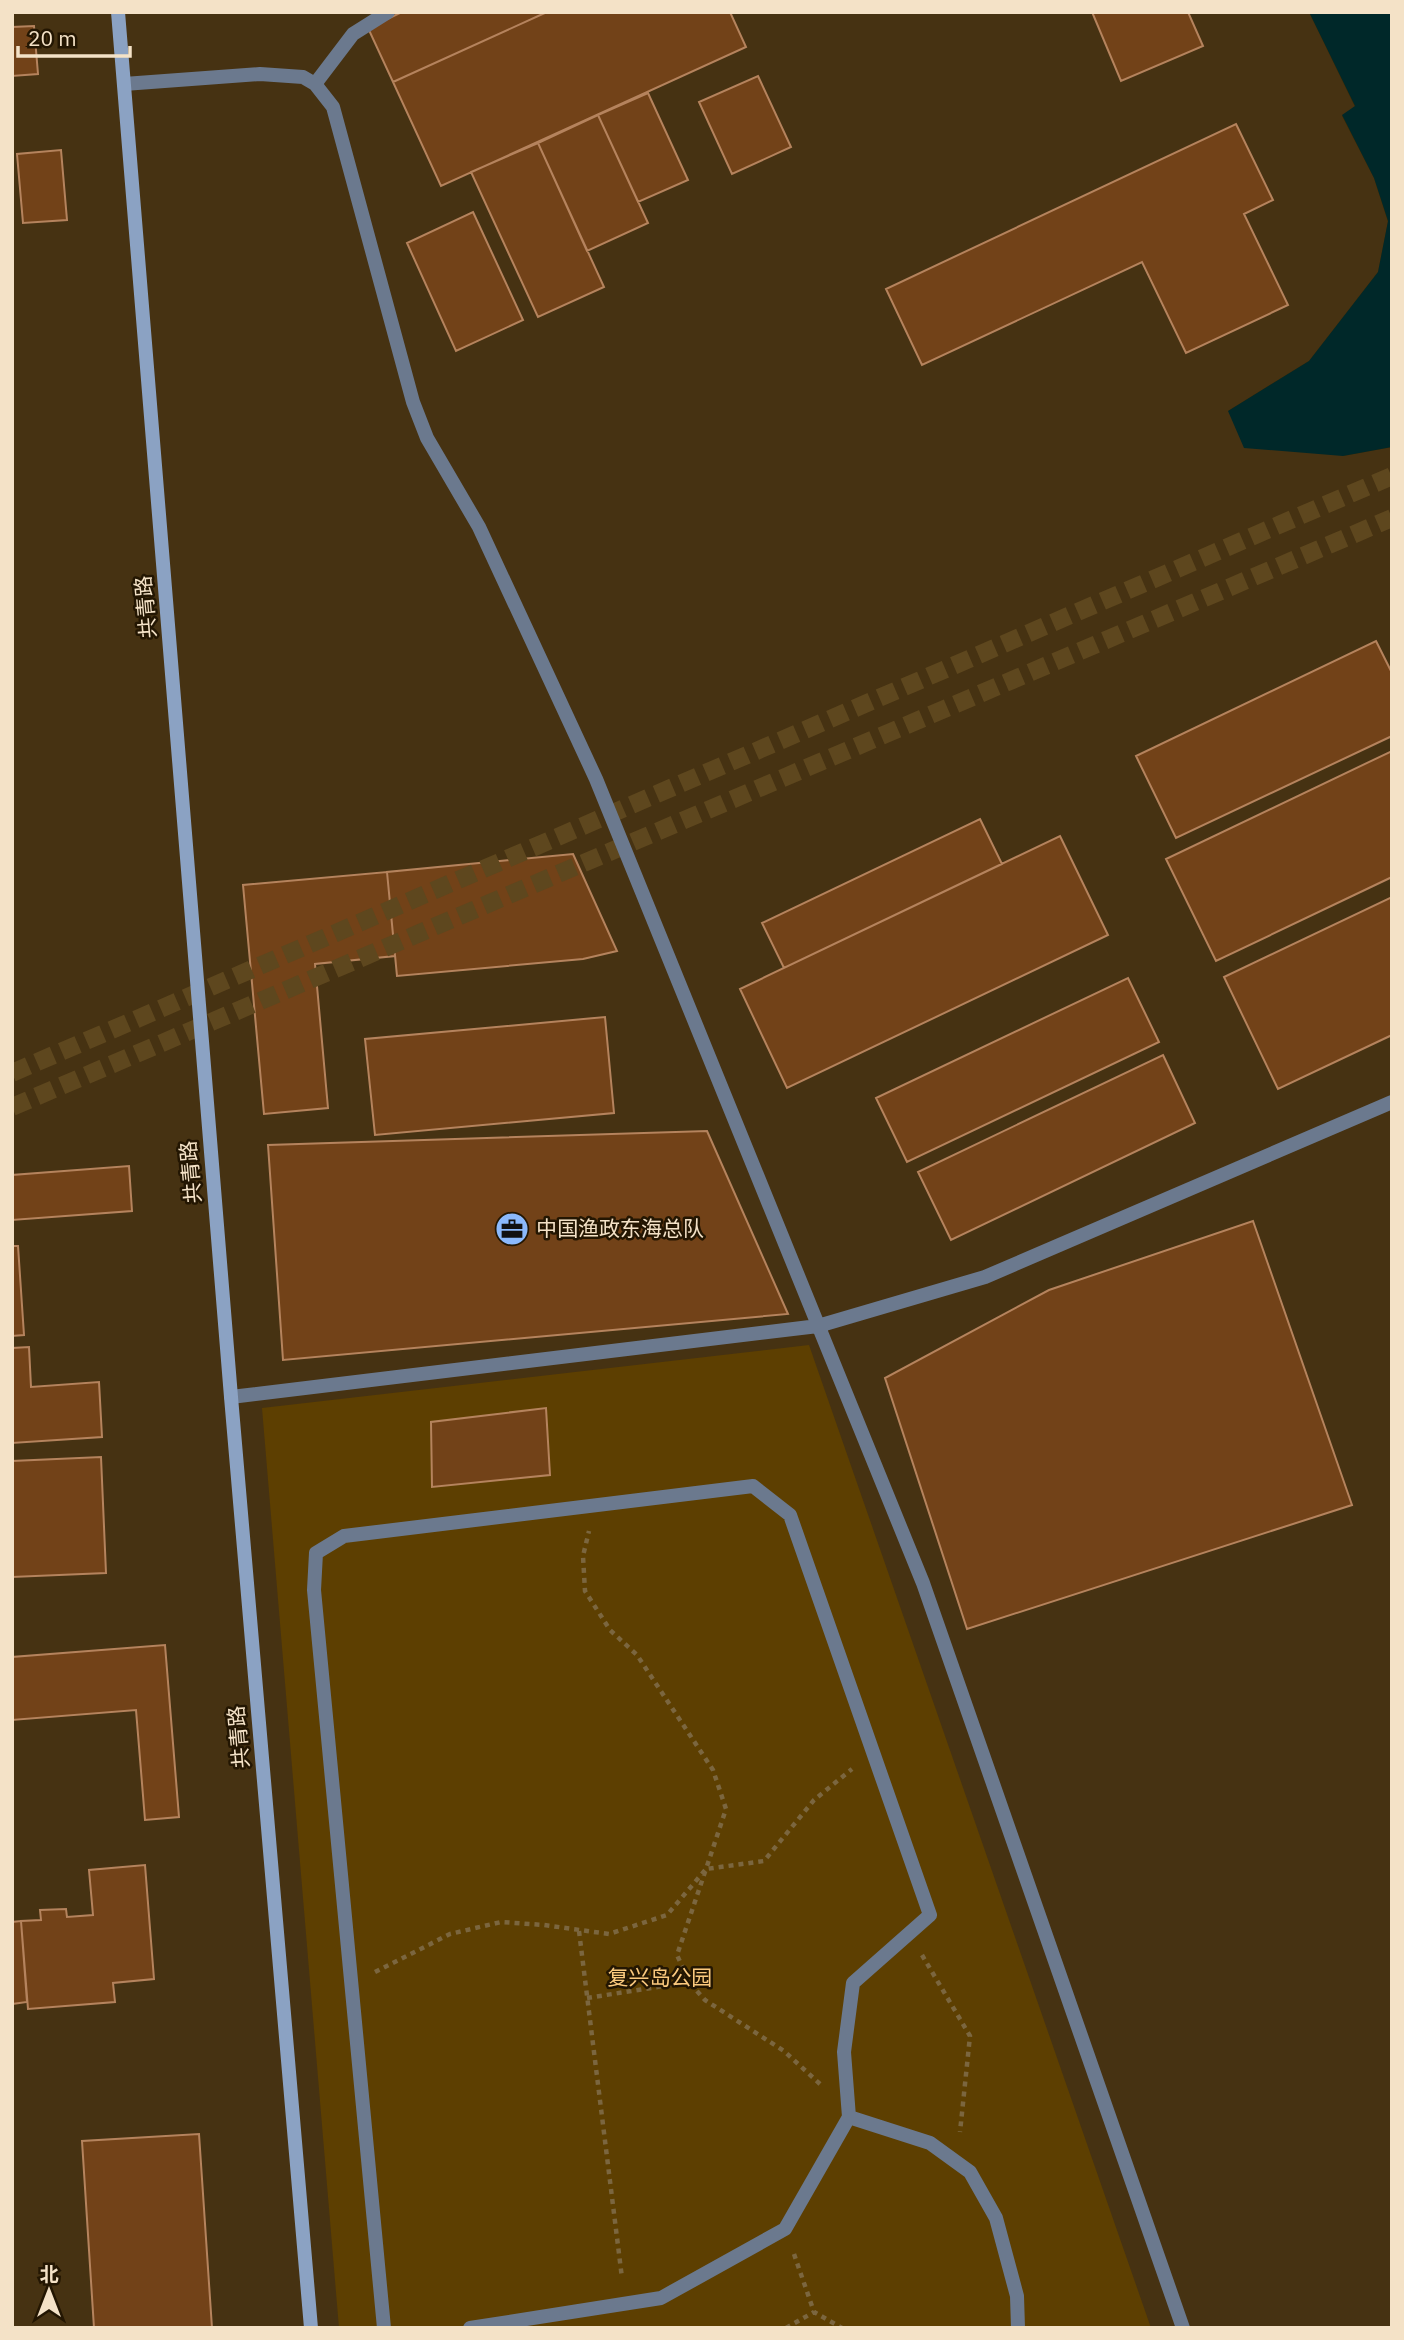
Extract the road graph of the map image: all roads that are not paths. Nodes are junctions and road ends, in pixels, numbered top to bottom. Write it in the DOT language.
graph roads {
  1 [pos="118,12"];
  2 [pos="388,12"];
  3 [pos="124,85"];
  4 [pos="315,85"];
  5 [pos="1392,1102"];
  6 [pos="818,1326"];
  7 [pos="230,1397"];
  8 [pos="849,2117"];
  9 [pos="311,2328"];
  10 [pos="384,2328"];
  11 [pos="470,2328"];
  12 [pos="1018,2328"];
  13 [pos="1182,2328"];
  1 -- 3 [label="street, 共青路"];
  2 -- 4 [label="street"];
  3 -- 4 [label="street"];
  3 -- 7 [label="street, 共青路"];
  4 -- 6 [label="street"];
  5 -- 6 [label="street"];
  6 -- 7 [label="street"];
  6 -- 13 [label="street"];
  7 -- 9 [label="street, 共青路"];
  8 -- 10 [label="street"];
  8 -- 11 [label="street"];
  8 -- 12 [label="street"];
}
